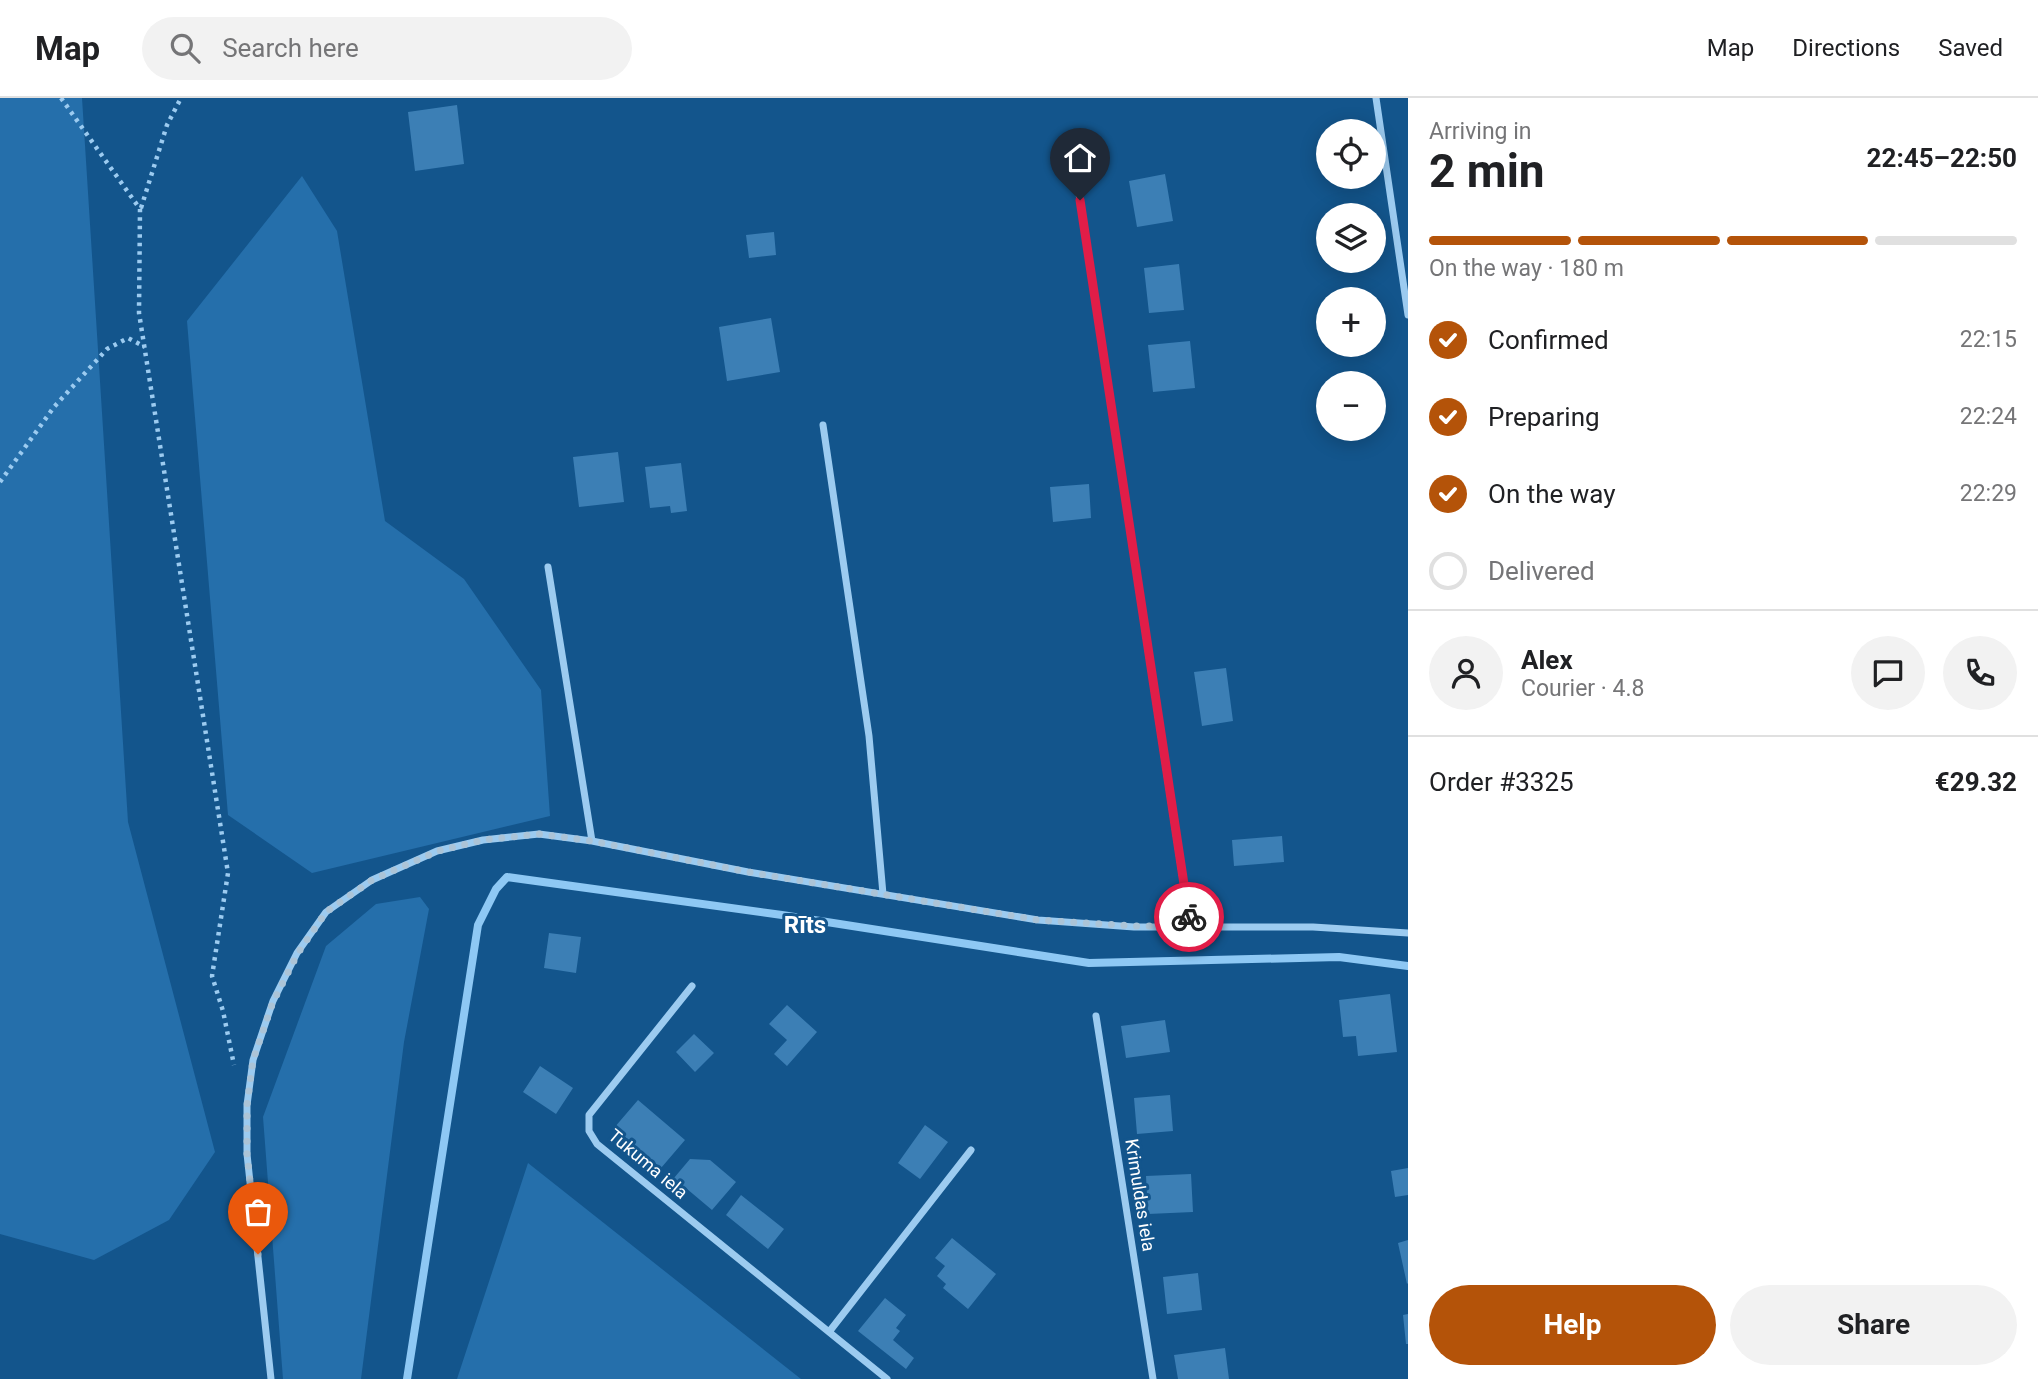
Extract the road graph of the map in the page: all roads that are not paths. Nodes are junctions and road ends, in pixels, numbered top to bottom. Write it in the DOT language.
graph roads {
  1 [pos="1376,98"];
  2 [pos="1076,174"];
  3 [pos="1408,315"];
  4 [pos="823,425"];
  5 [pos="548,567"];
  6 [pos="592,841"];
  7 [pos="883,894"];
  8 [pos="1191,926"];
  9 [pos="1408,933"];
  10 [pos="692,986"];
  11 [pos="1096,1016"];
  12 [pos="971,1150"];
  13 [pos="829,1332"];
  14 [pos="271,1379"];
  15 [pos="887,1379"];
  16 [pos="1153,1379"];
  1 -- 3 [label="street"];
  2 -- 8 [label="street"];
  4 -- 7 [label="street"];
  5 -- 6 [label="street"];
  6 -- 7 [label="street"];
  6 -- 14 [label="street"];
  7 -- 8 [label="street"];
  8 -- 9 [label="street"];
  10 -- 13 [label="street, Tukuma iela"];
  11 -- 16 [label="street, Krimuldas iela"];
  12 -- 13 [label="street"];
  13 -- 15 [label="street, Tukuma iela"];
}
